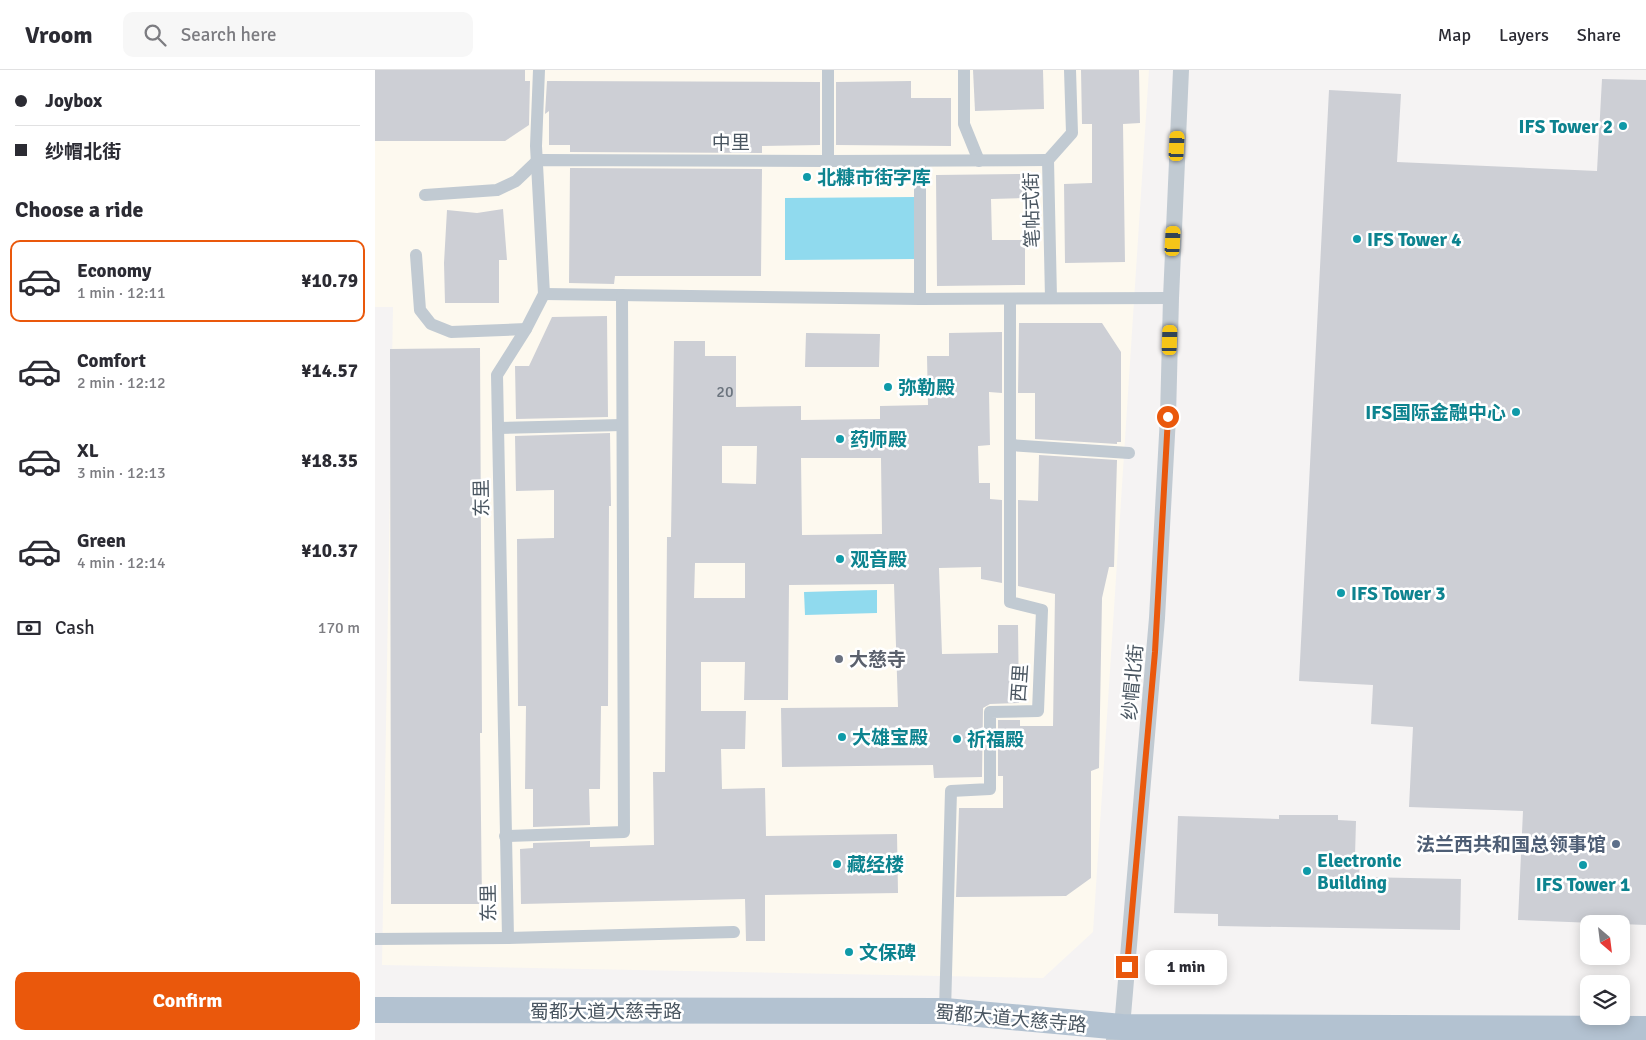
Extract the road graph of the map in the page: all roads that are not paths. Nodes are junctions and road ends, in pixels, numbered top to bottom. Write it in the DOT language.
graph roads {
  1 [pos="539,70"];
  2 [pos="828,70"];
  3 [pos="964,70"];
  4 [pos="1070,70"];
  5 [pos="1181,70"];
  6 [pos="538,160"];
  7 [pos="1048,160"];
  8 [pos="828,161"];
  9 [pos="919,161"];
  10 [pos="979,161"];
  11 [pos="425,195"];
  12 [pos="416,255"];
  13 [pos="545,294"];
  14 [pos="622,295"];
  15 [pos="1051,298"];
  16 [pos="1171,298"];
  17 [pos="920,299"];
  18 [pos="1010,299"];
  19 [pos="526,329"];
  20 [pos="622,425"];
  21 [pos="498,428"];
  22 [pos="1009,445"];
  23 [pos="1129,454"];
  24 [pos="505,836"];
  25 [pos="734,932"];
  26 [pos="508,938"];
  27 [pos="375,939"];
  28 [pos="375,1010"];
  29 [pos="945,1011"];
  30 [pos="1646,1029"];
  31 [pos="1118,1033"];
  1 -- 6 [label="street"];
  2 -- 8 [label="street"];
  3 -- 10 [label="street"];
  4 -- 7 [label="street, 笔帖式街"];
  5 -- 16 [label="street, 纱帽北街"];
  6 -- 8 [label="street, 中里"];
  6 -- 11 [label="street"];
  6 -- 13 [label="street"];
  7 -- 10 [label="street, 中里"];
  7 -- 15 [label="street, 笔帖式街"];
  8 -- 9 [label="street, 中里"];
  9 -- 10 [label="street, 中里"];
  9 -- 17 [label="street"];
  12 -- 19 [label="street"];
  13 -- 14 [label="street"];
  13 -- 19 [label="street, 东里"];
  14 -- 17 [label="street"];
  14 -- 20 [label="street"];
  15 -- 16 [label="street"];
  15 -- 18 [label="street"];
  16 -- 31 [label="street, 纱帽北街"];
  17 -- 18 [label="street"];
  18 -- 22 [label="street, 西里"];
  19 -- 21 [label="street, 东里"];
  20 -- 21 [label="street"];
  20 -- 24 [label="street"];
  21 -- 24 [label="street, 东里"];
  22 -- 23 [label="street"];
  22 -- 29 [label="street, 西里"];
  24 -- 26 [label="street, 东里"];
  25 -- 26 [label="street"];
  26 -- 27 [label="street"];
  28 -- 29 [label="main road, 蜀都大道大慈寺路"];
  29 -- 31 [label="main road, 蜀都大道大慈寺路"];
  30 -- 31 [label="main road, 蜀都大道大慈寺路"];
}
